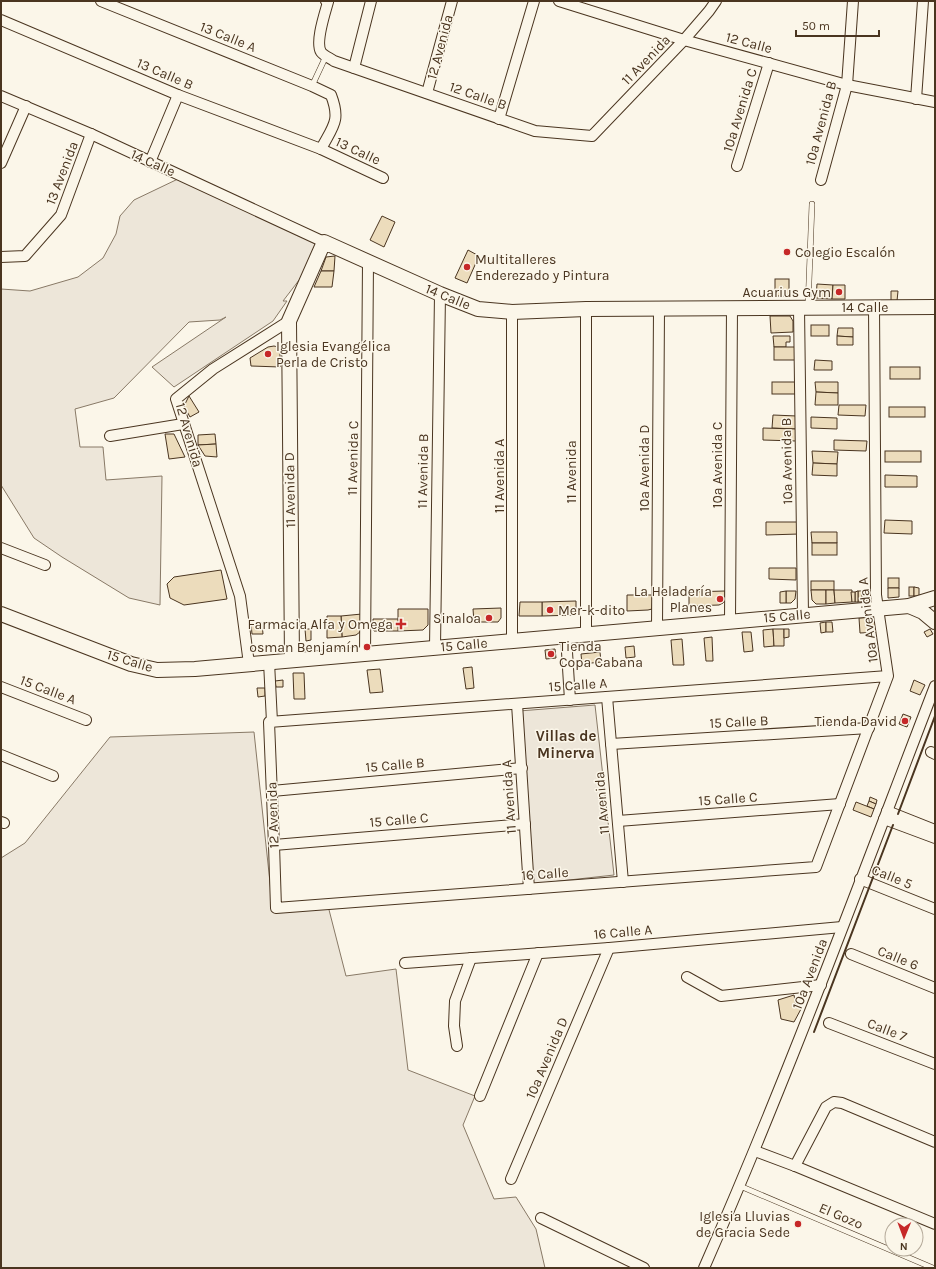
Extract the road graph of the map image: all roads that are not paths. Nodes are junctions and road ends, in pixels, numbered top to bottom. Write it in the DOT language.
graph roads {
  1 [pos="101,1"];
  2 [pos="327,1"];
  3 [pos="372,1"];
  4 [pos="452,1"];
  5 [pos="534,1"];
  6 [pos="559,1"];
  7 [pos="716,1"];
  8 [pos="853,1"];
  9 [pos="923,1"];
  10 [pos="1,20"];
  11 [pos="684,40"];
  12 [pos="326,56"];
  13 [pos="769,63"];
  14 [pos="354,68"];
  15 [pos="847,85"];
  16 [pos="312,86"];
  17 [pos="427,93"];
  18 [pos="178,95"];
  19 [pos="1,96"];
  20 [pos="916,99"];
  21 [pos="935,102"];
  22 [pos="26,106"];
  23 [pos="499,119"];
  24 [pos="91,134"];
  25 [pos="592,136"];
  26 [pos="321,149"];
  27 [pos="150,162"];
  28 [pos="1,163"];
  29 [pos="737,166"];
  30 [pos="383,178"];
  31 [pos="821,180"];
  32 [pos="812,204"];
  33 [pos="324,242"];
  34 [pos="1,258"];
  35 [pos="368,262"];
  36 [pos="440,294"];
  37 [pos="804,307"];
  38 [pos="874,307"];
  39 [pos="935,307"];
  40 [pos="732,308"];
  41 [pos="586,309"];
  42 [pos="659,309"];
  43 [pos="512,312"];
  44 [pos="288,321"];
  45 [pos="183,424"];
  46 [pos="110,436"];
  47 [pos="1,548"];
  48 [pos="45,565"];
  49 [pos="935,598"];
  50 [pos="908,606"];
  51 [pos="878,608"];
  52 [pos="1,614"];
  53 [pos="803,615"];
  54 [pos="730,621"];
  55 [pos="935,622"];
  56 [pos="658,628"];
  57 [pos="586,634"];
  58 [pos="566,636"];
  59 [pos="512,641"];
  60 [pos="435,648"];
  61 [pos="365,654"];
  62 [pos="292,660"];
  63 [pos="269,662"];
  64 [pos="248,664"];
  65 [pos="888,676"];
  66 [pos="935,686"];
  67 [pos="1,687"];
  68 [pos="607,697"];
  69 [pos="570,700"];
  70 [pos="517,704"];
  71 [pos="86,720"];
  72 [pos="270,722"];
  73 [pos="869,728"];
  74 [pos="611,744"];
  75 [pos="1,755"];
  76 [pos="522,768"];
  77 [pos="53,776"];
  78 [pos="272,791"];
  79 [pos="840,804"];
  80 [pos="885,815"];
  81 [pos="618,821"];
  82 [pos="525,824"];
  83 [pos="935,830"];
  84 [pos="935,838"];
  85 [pos="274,845"];
  86 [pos="816,867"];
  87 [pos="860,879"];
  88 [pos="623,882"];
  89 [pos="529,889"];
  90 [pos="276,908"];
  91 [pos="935,909"];
  92 [pos="842,927"];
  93 [pos="609,948"];
  94 [pos="538,953"];
  95 [pos="851,954"];
  96 [pos="471,958"];
  97 [pos="405,963"];
  98 [pos="687,977"];
  99 [pos="821,985"];
  100 [pos="935,988"];
  101 [pos="829,1023"];
  102 [pos="457,1046"];
  103 [pos="935,1064"];
  104 [pos="480,1096"];
  105 [pos="935,1142"];
  106 [pos="755,1151"];
  107 [pos="795,1166"];
  108 [pos="511,1179"];
  109 [pos="740,1186"];
  110 [pos="541,1218"];
  111 [pos="935,1224"];
  112 [pos="644,1268"];
  113 [pos="704,1268"];
  114 [pos="933,1268"];
  1 -- 16 [label="street, 13 Calle A"];
  2 -- 12 [label="street"];
  3 -- 14 [label="street"];
  4 -- 17 [label="street, 12 Avenida"];
  5 -- 23 [label="street"];
  6 -- 11 [label="street, 12 Calle"];
  7 -- 11 [label="street, 11 Avenida"];
  8 -- 15 [label="street, 10a Avenida B"];
  9 -- 20 [label="street"];
  10 -- 18 [label="street, 13 Calle B"];
  11 -- 13 [label="street, 12 Calle"];
  11 -- 25 [label="street, 11 Avenida"];
  12 -- 14 [label="street, 12 Calle B"];
  12 -- 16 [label="lane"];
  13 -- 15 [label="street, 12 Calle"];
  13 -- 29 [label="street, 10a Avenida C"];
  14 -- 17 [label="street, 12 Calle B"];
  15 -- 20 [label="street, 12 Calle"];
  15 -- 31 [label="street, 10a Avenida B"];
  16 -- 26 [label="street, 13 Calle A"];
  17 -- 23 [label="street, 12 Calle B"];
  18 -- 26 [label="street, 13 Calle B"];
  18 -- 27 [label="street"];
  19 -- 22 [label="street, 14 Calle"];
  20 -- 21 [label="street, 12 Calle"];
  22 -- 24 [label="street, 14 Calle"];
  22 -- 28 [label="street"];
  23 -- 25 [label="street, 12 Calle B"];
  24 -- 27 [label="street, 14 Calle"];
  24 -- 34 [label="street, 13 Avenida"];
  26 -- 30 [label="street, 13 Calle"];
  27 -- 33 [label="street, 14 Calle"];
  32 -- 37 [label="lane"];
  33 -- 35 [label="street, 14 Calle"];
  33 -- 44 [label="street"];
  35 -- 36 [label="street, 14 Calle"];
  35 -- 61 [label="street, 11 Avenida C"];
  36 -- 43 [label="street, 14 Calle"];
  36 -- 60 [label="street, 11 Avenida B"];
  37 -- 38 [label="street, 14 Calle"];
  37 -- 40 [label="street, 14 Calle"];
  37 -- 53 [label="street, 10a Avenida B"];
  38 -- 39 [label="street, 14 Calle"];
  38 -- 51 [label="street, 10a Avenida A"];
  40 -- 42 [label="street, 14 Calle"];
  40 -- 54 [label="street, 10a Avenida C"];
  41 -- 42 [label="street, 14 Calle"];
  41 -- 43 [label="street, 14 Calle"];
  41 -- 57 [label="street, 11 Avenida"];
  42 -- 56 [label="street, 10a Avenida D"];
  43 -- 59 [label="street, 11 Avenida A"];
  44 -- 45 [label="street, 12 Avenida"];
  44 -- 62 [label="street, 11 Avenida D"];
  45 -- 46 [label="street"];
  45 -- 64 [label="street, 12 Avenida"];
  47 -- 48 [label="street"];
  49 -- 50 [label="street, 15 Calle"];
  50 -- 51 [label="street, 15 Calle"];
  50 -- 55 [label="street"];
  51 -- 53 [label="street, 15 Calle"];
  51 -- 65 [label="street, 10a Avenida A"];
  52 -- 64 [label="street, 15 Calle"];
  53 -- 54 [label="street, 15 Calle"];
  54 -- 56 [label="street, 15 Calle"];
  56 -- 57 [label="street, 15 Calle"];
  57 -- 58 [label="street, 15 Calle"];
  58 -- 59 [label="street, 15 Calle"];
  58 -- 69 [label="street"];
  59 -- 60 [label="street, 15 Calle"];
  60 -- 61 [label="street, 15 Calle"];
  61 -- 62 [label="street, 15 Calle"];
  62 -- 63 [label="street, 15 Calle"];
  63 -- 64 [label="street, 15 Calle"];
  63 -- 72 [label="street, 12 Avenida"];
  65 -- 68 [label="street, 15 Calle A"];
  65 -- 73 [label="street, 10a Avenida A"];
  66 -- 80 [label="street, 10a Avenida"];
  67 -- 71 [label="street, 15 Calle A"];
  68 -- 69 [label="street, 15 Calle A"];
  68 -- 74 [label="street, 11 Avenida"];
  69 -- 70 [label="street, 15 Calle A"];
  70 -- 72 [label="street, 15 Calle A"];
  70 -- 76 [label="street, 11 Avenida A"];
  72 -- 78 [label="street, 12 Avenida"];
  73 -- 74 [label="street, 15 Calle B"];
  73 -- 79 [label="street, 10a Avenida A"];
  74 -- 81 [label="street, 11 Avenida"];
  75 -- 77 [label="street"];
  76 -- 78 [label="street, 15 Calle B"];
  76 -- 82 [label="street, 11 Avenida A"];
  78 -- 85 [label="street, 12 Avenida"];
  79 -- 81 [label="street, 15 Calle C"];
  79 -- 86 [label="street, 10a Avenida A"];
  80 -- 83 [label="street"];
  80 -- 84 [label="street"];
  80 -- 87 [label="street, 10a Avenida"];
  81 -- 88 [label="street, 11 Avenida"];
  82 -- 85 [label="street, 15 Calle C"];
  82 -- 89 [label="street, 11 Avenida A"];
  85 -- 90 [label="street, 12 Avenida"];
  86 -- 88 [label="street, 16 Calle"];
  87 -- 91 [label="street, Calle 5"];
  87 -- 92 [label="street, 10a Avenida"];
  88 -- 89 [label="street, 16 Calle"];
  89 -- 90 [label="street, 16 Calle"];
  92 -- 93 [label="street, 16 Calle A"];
  92 -- 99 [label="street, 10a Avenida"];
  93 -- 94 [label="street, 16 Calle A"];
  93 -- 108 [label="street, 10a Avenida D"];
  94 -- 96 [label="street, 16 Calle A"];
  94 -- 104 [label="street"];
  95 -- 100 [label="street, Calle 6"];
  96 -- 97 [label="street, 16 Calle A"];
  96 -- 102 [label="street"];
  98 -- 99 [label="street"];
  99 -- 106 [label="street, 10a Avenida"];
  101 -- 103 [label="street, Calle 7"];
  105 -- 107 [label="street"];
  106 -- 107 [label="street"];
  106 -- 109 [label="street, 10a Avenida"];
  107 -- 111 [label="street"];
  109 -- 113 [label="street, 10a Avenida"];
  109 -- 114 [label="lane, El Gozo"];
  110 -- 112 [label="street"];
}
